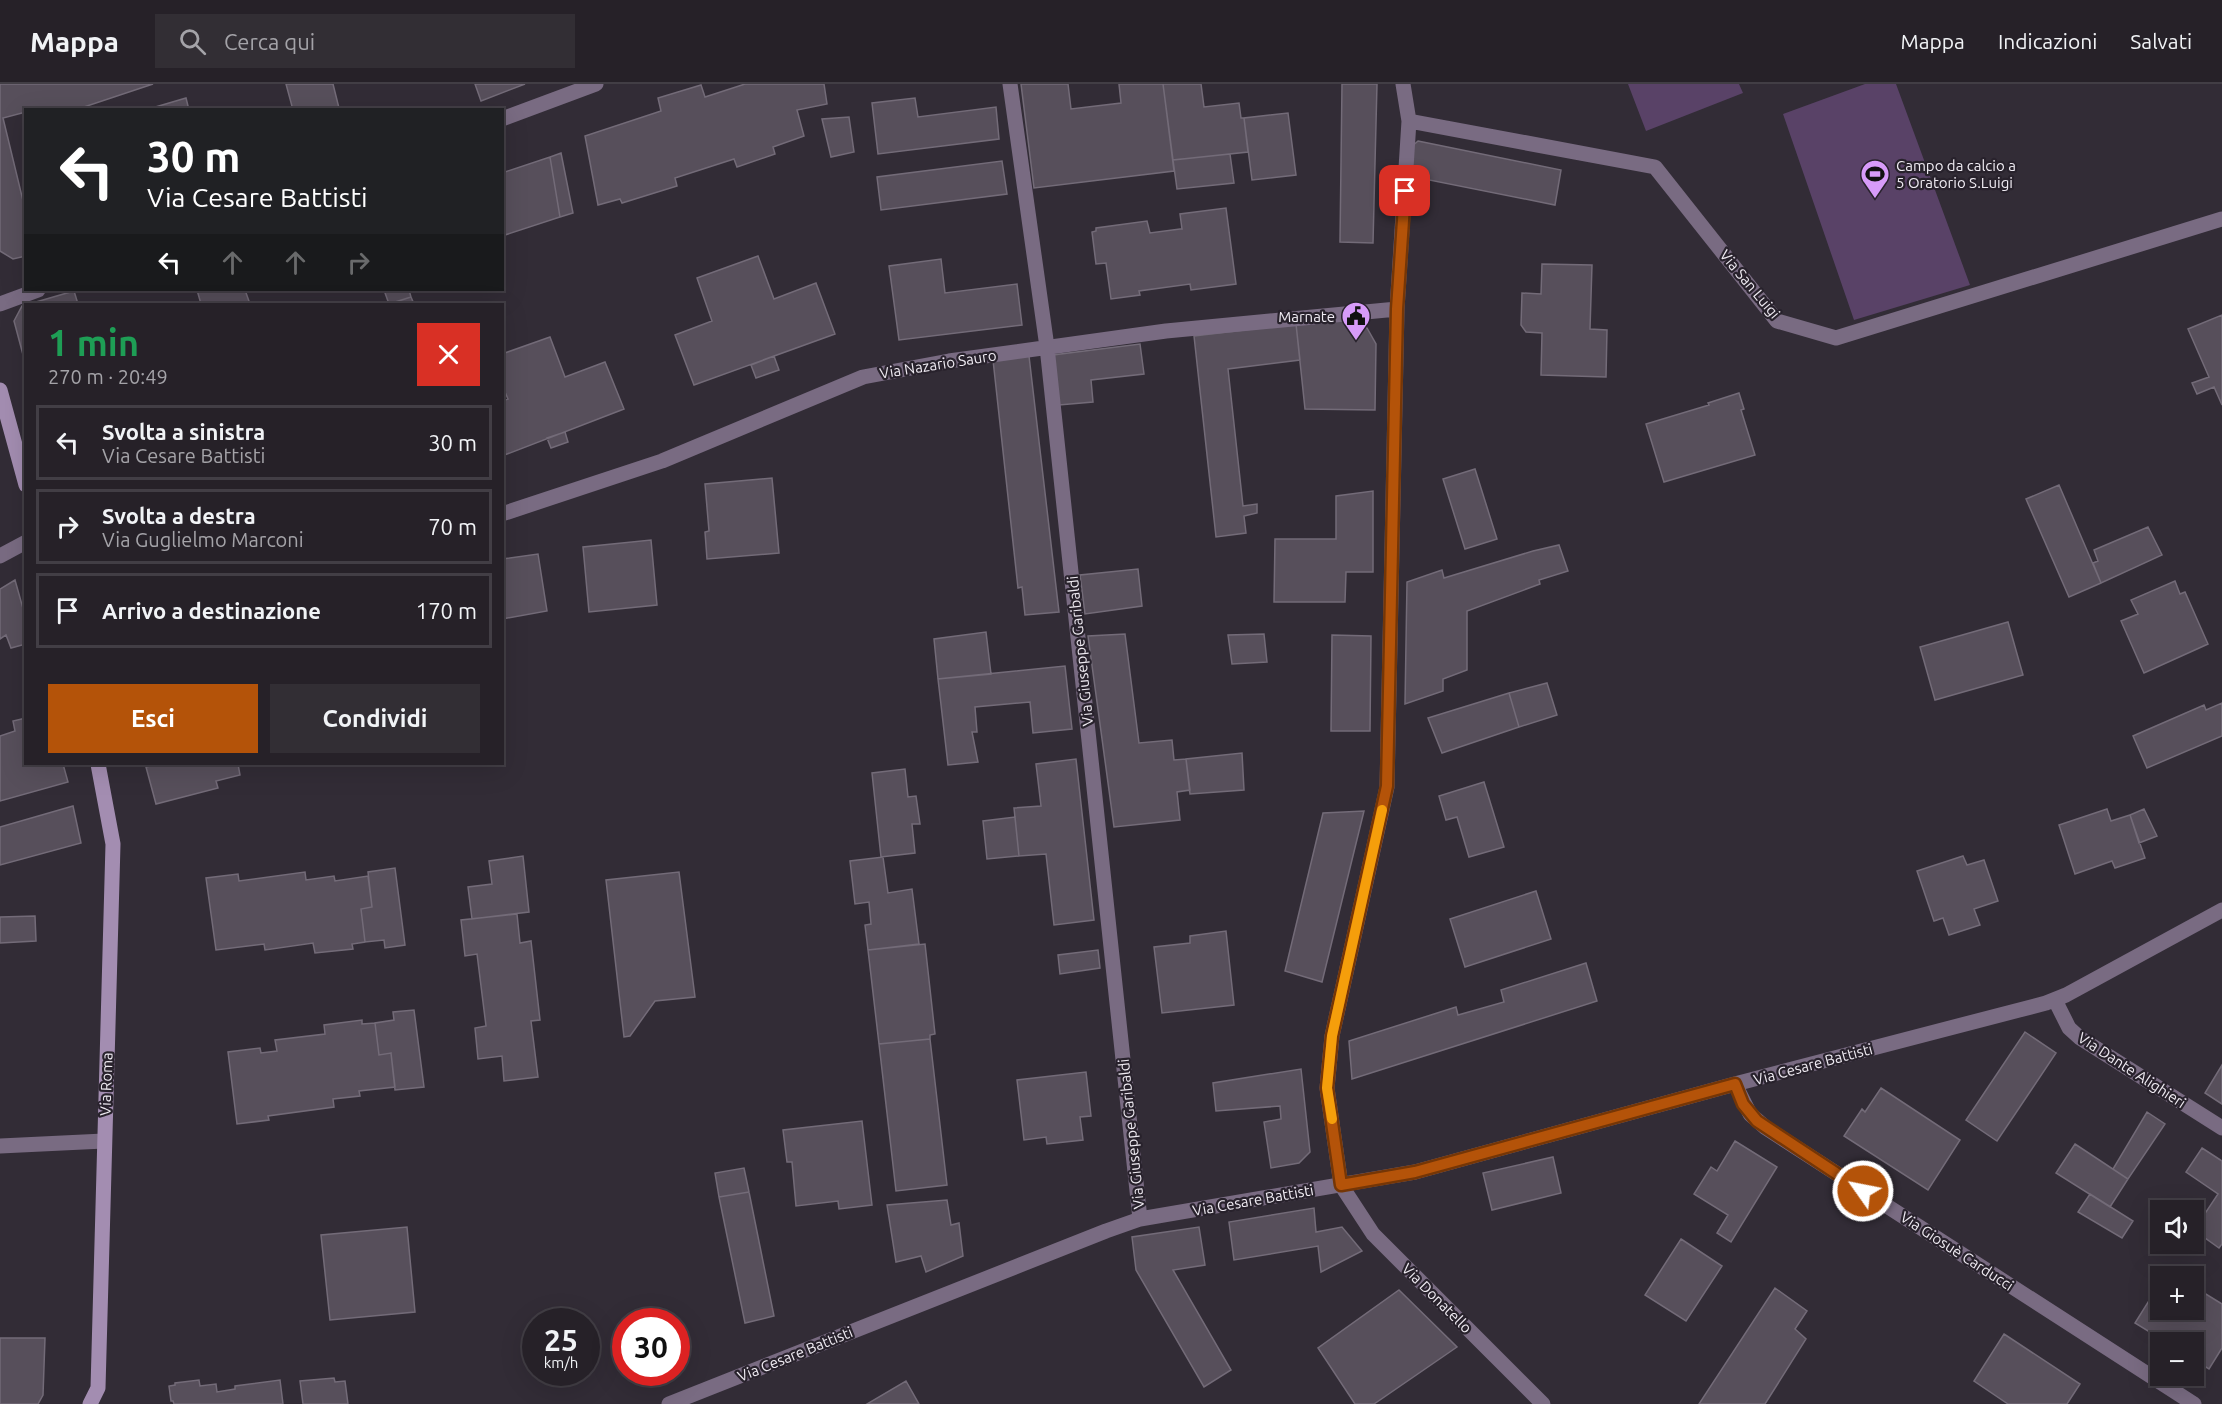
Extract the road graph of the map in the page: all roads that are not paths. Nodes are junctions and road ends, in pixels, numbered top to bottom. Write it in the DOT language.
graph roads {
  1 [pos="596,84"];
  2 [pos="1010,84"];
  3 [pos="1402,84"];
  4 [pos="504,117"];
  5 [pos="1409,121"];
  6 [pos="2222,219"];
  7 [pos="35,291"];
  8 [pos="0,304"];
  9 [pos="1397,309"];
  10 [pos="1047,347"];
  11 [pos="0,390"];
  12 [pos="24,478"];
  13 [pos="504,513"];
  14 [pos="24,543"];
  15 [pos="0,556"];
  16 [pos="98,765"];
  17 [pos="2222,910"];
  18 [pos="2055,1000"];
  19 [pos="1735,1084"];
  20 [pos="2222,1128"];
  21 [pos="104,1141"];
  22 [pos="0,1146"];
  23 [pos="1341,1185"];
  24 [pos="1140,1220"];
  25 [pos="90,1404"];
  26 [pos="669,1404"];
  27 [pos="1543,1404"];
  28 [pos="2194,1404"];
  1 -- 4 [label="street"];
  2 -- 10 [label="street, Via Giuseppe Garibaldi"];
  3 -- 5 [label="street"];
  5 -- 6 [label="street, Via San Luigi"];
  5 -- 9 [label="street"];
  7 -- 8 [label="street"];
  9 -- 10 [label="street, Via Nazario Sauro"];
  9 -- 23 [label="street"];
  10 -- 13 [label="street, Via Nazario Sauro"];
  10 -- 24 [label="street, Via Giuseppe Garibaldi"];
  11 -- 12 [label="street"];
  14 -- 15 [label="street"];
  16 -- 21 [label="street, Via Roma"];
  17 -- 18 [label="street, Via Cesare Battisti"];
  18 -- 19 [label="street, Via Cesare Battisti"];
  18 -- 20 [label="street, Via Dante Alighieri"];
  19 -- 23 [label="street, Via Cesare Battisti"];
  19 -- 28 [label="street, Via Giosuè Carducci"];
  21 -- 22 [label="street"];
  21 -- 25 [label="street, Via Roma"];
  23 -- 24 [label="street, Via Cesare Battisti"];
  23 -- 27 [label="street, Via Donatello"];
  24 -- 26 [label="street, Via Cesare Battisti"];
}
